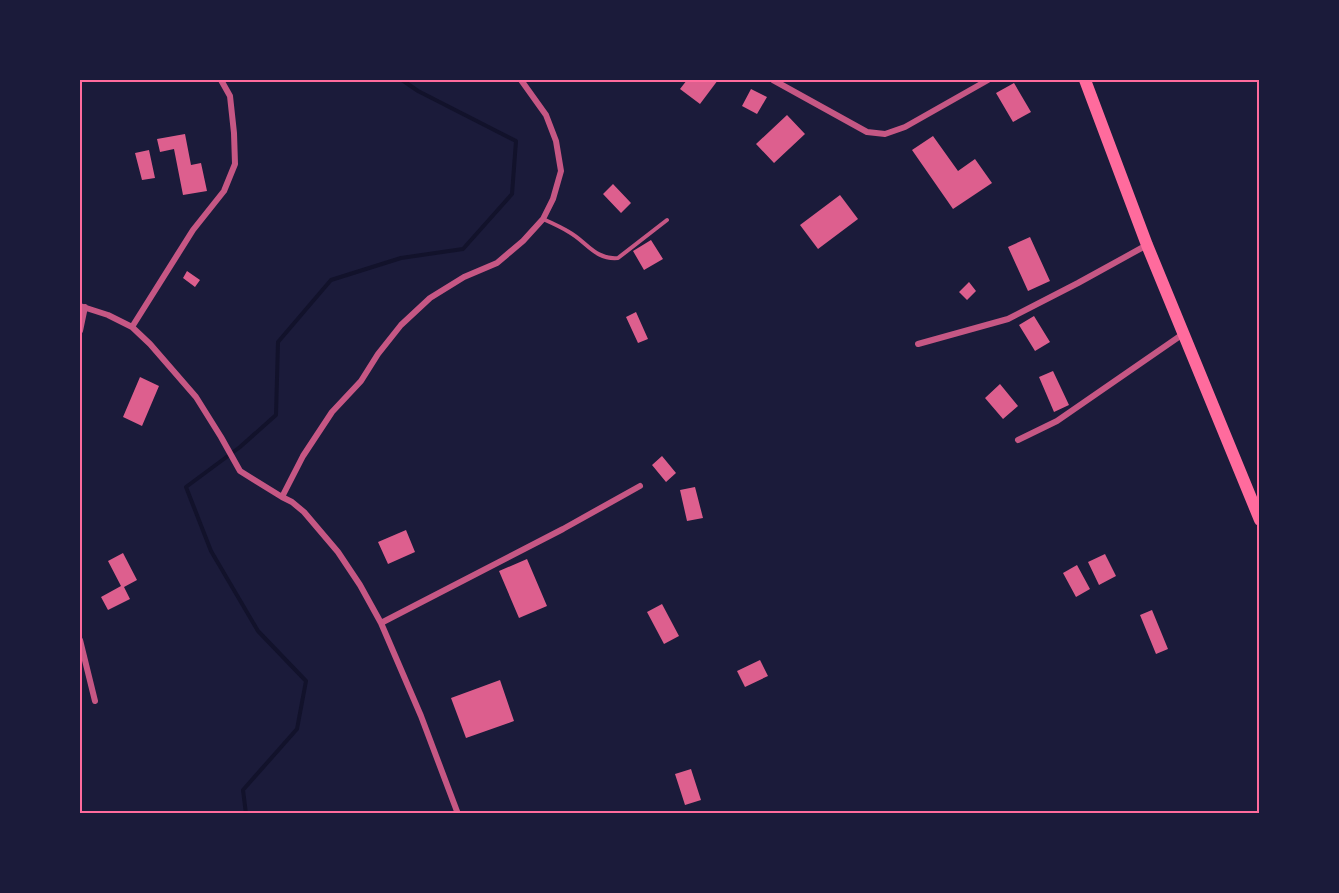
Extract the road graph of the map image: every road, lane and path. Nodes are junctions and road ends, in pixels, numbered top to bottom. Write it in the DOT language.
graph roads {
  1 [pos="221,80"];
  2 [pos="522,80"];
  3 [pos="773,80"];
  4 [pos="988,80"];
  5 [pos="1085,80"];
  6 [pos="543,219"];
  7 [pos="667,220"];
  8 [pos="1148,244"];
  9 [pos="82,307"];
  10 [pos="132,327"];
  11 [pos="80,331"];
  12 [pos="1183,334"];
  13 [pos="918,344"];
  14 [pos="1018,440"];
  15 [pos="640,486"];
  16 [pos="282,497"];
  17 [pos="1260,520"];
  18 [pos="381,623"];
  19 [pos="80,640"];
  20 [pos="95,701"];
  21 [pos="458,813"];
  1 -- 10 [label="street"];
  2 -- 6 [label="street"];
  3 -- 4 [label="street"];
  5 -- 8 [label="highway"];
  6 -- 7 [label="lane"];
  6 -- 16 [label="street"];
  8 -- 12 [label="highway"];
  8 -- 13 [label="street"];
  9 -- 10 [label="street"];
  9 -- 11 [label="street"];
  10 -- 16 [label="street"];
  12 -- 14 [label="street"];
  12 -- 17 [label="highway"];
  15 -- 18 [label="street"];
  16 -- 18 [label="street"];
  18 -- 21 [label="street"];
  19 -- 20 [label="street"];
}
